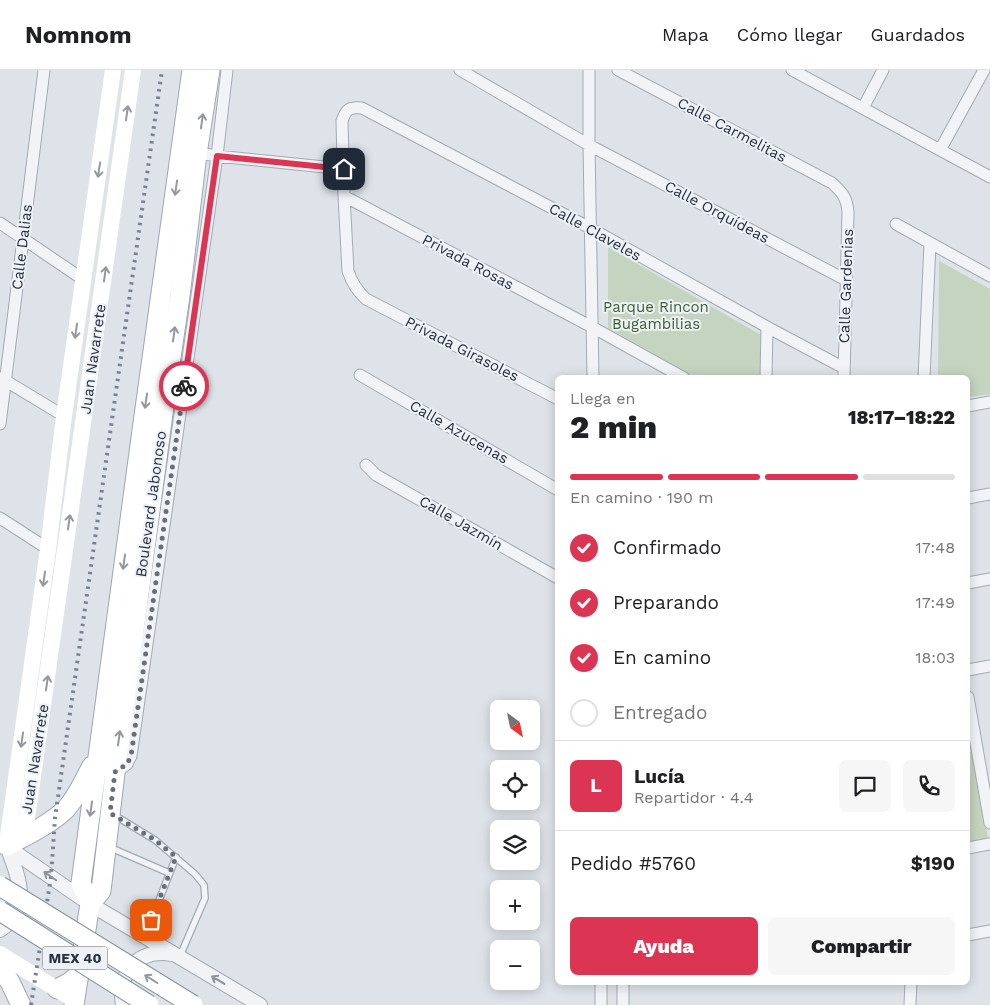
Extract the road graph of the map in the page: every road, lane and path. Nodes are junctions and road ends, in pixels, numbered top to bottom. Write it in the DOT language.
graph roads {
  1 [pos="44,70"];
  2 [pos="113,70"];
  3 [pos="133,70"];
  4 [pos="192,70"];
  5 [pos="210,70"];
  6 [pos="227,70"];
  7 [pos="460,70"];
  8 [pos="589,70"];
  9 [pos="618,70"];
  10 [pos="792,70"];
  11 [pos="883,70"];
  12 [pos="984,70"];
  13 [pos="862,108"];
  14 [pos="589,145"];
  15 [pos="940,150"];
  16 [pos="189,152"];
  17 [pos="217,156"];
  18 [pos="344,169"];
  19 [pos="990,177"];
  20 [pos="843,195"];
  21 [pos="344,196"];
  22 [pos="200,209"];
  23 [pos="0,223"];
  24 [pos="896,224"];
  25 [pos="590,228"];
  26 [pos="23,239"];
  27 [pos="930,243"];
  28 [pos="990,276"];
  29 [pos="84,280"];
  30 [pos="846,280"];
  31 [pos="592,327"];
  32 [pos="766,328"];
  33 [pos="844,373"];
  34 [pos="360,374"];
  35 [pos="592,375"];
  36 [pos="679,375"];
  37 [pos="766,375"];
  38 [pos="924,375"];
  39 [pos="3,379"];
  40 [pos="555,397"];
  41 [pos="990,402"];
  42 [pos="970,406"];
  43 [pos="64,416"];
  44 [pos="0,424"];
  45 [pos="366,465"];
  46 [pos="555,488"];
  47 [pos="990,494"];
  48 [pos="970,498"];
  49 [pos="0,518"];
  50 [pos="48,549"];
  51 [pos="555,576"];
  52 [pos="990,579"];
  53 [pos="970,583"];
  54 [pos="990,666"];
  55 [pos="970,670"];
  56 [pos="970,705"];
  57 [pos="98,754"];
  58 [pos="984,759"];
  59 [pos="110,813"];
  60 [pos="990,823"];
  61 [pos="3,844"];
  62 [pos="990,844"];
  63 [pos="106,846"];
  64 [pos="970,848"];
  65 [pos="176,857"];
  66 [pos="170,873"];
  67 [pos="0,886"];
  68 [pos="90,904"];
  69 [pos="0,911"];
  70 [pos="0,930"];
  71 [pos="990,931"];
  72 [pos="970,935"];
  73 [pos="145,936"];
  74 [pos="180,957"];
  75 [pos="1,969"];
  76 [pos="79,974"];
  77 [pos="601,985"];
  78 [pos="623,985"];
  79 [pos="911,985"];
  80 [pos="57,990"];
  81 [pos="77,1003"];
  82 [pos="21,1005"];
  83 [pos="123,1005"];
  84 [pos="149,1005"];
  85 [pos="193,1005"];
  86 [pos="260,1005"];
  87 [pos="601,1005"];
  88 [pos="624,1005"];
  89 [pos="910,1005"];
  1 -- 26 [label="street, Calle Dalias"];
  2 -- 29 [label="main road, Juan Navarrete, one-way"];
  61 -- 3 [label="main road, Juan Navarrete, one-way"];
  4 -- 16 [label="main road, Boulevard Jabonoso"];
  16 -- 5 [label="main road, Boulevard Jabonoso, one-way"];
  6 -- 17 [label="street"];
  7 -- 14 [label="street, Calle Orquídeas"];
  8 -- 14 [label="street"];
  9 -- 20 [label="street, Calle Carmelitas"];
  10 -- 13 [label="street"];
  11 -- 13 [label="street"];
  12 -- 15 [label="street"];
  13 -- 15 [label="street"];
  14 -- 25 [label="street"];
  14 -- 30 [label="street, Calle Orquídeas"];
  15 -- 19 [label="street"];
  16 -- 17 [label="street"];
  16 -- 22 [label="main road, Boulevard Jabonoso"];
  16 -- 57 [label="main road, Boulevard Jabonoso, one-way"];
  17 -- 18 [label="street"];
  17 -- 22 [label="street"];
  18 -- 21 [label="street"];
  18 -- 25 [label="street, Calle Claveles"];
  20 -- 30 [label="street, Calle Gardenias"];
  21 -- 31 [label="street, Privada Rosas"];
  21 -- 40 [label="street, Privada Girasoles"];
  22 -- 59 [label="main road, Boulevard Jabonoso"];
  23 -- 26 [label="street"];
  24 -- 27 [label="street"];
  25 -- 31 [label="street"];
  25 -- 32 [label="street, Calle Claveles"];
  26 -- 29 [label="street"];
  26 -- 39 [label="street, Calle Dalias"];
  27 -- 28 [label="street"];
  27 -- 38 [label="street"];
  29 -- 43 [label="main road, Juan Navarrete, one-way"];
  30 -- 33 [label="street, Calle Gardenias"];
  31 -- 35 [label="street"];
  31 -- 36 [label="street, Privada Rosas"];
  32 -- 33 [label="street, Calle Claveles"];
  32 -- 37 [label="street"];
  34 -- 46 [label="street, Calle Azucenas"];
  39 -- 43 [label="street"];
  39 -- 44 [label="street, Calle Dalias"];
  41 -- 42 [label="street"];
  43 -- 50 [label="main road, Juan Navarrete"];
  45 -- 51 [label="street, Calle Jazmín"];
  47 -- 48 [label="street"];
  49 -- 50 [label="street"];
  50 -- 61 [label="main road, Juan Navarrete, one-way"];
  52 -- 53 [label="street"];
  54 -- 55 [label="street"];
  56 -- 58 [label="street"];
  57 -- 61 [label="main road"];
  57 -- 68 [label="main road, Boulevard Jabonoso, one-way"];
  58 -- 60 [label="street"];
  59 -- 63 [label="main road, Boulevard Jabonoso"];
  59 -- 65 [label="lane"];
  68 -- 61 [label="street, one-way"];
  61 -- 70 [label="street"];
  62 -- 64 [label="street"];
  63 -- 66 [label="lane"];
  63 -- 68 [label="main road, Boulevard Jabonoso"];
  65 -- 66 [label="lane"];
  65 -- 74 [label="lane"];
  66 -- 73 [label="lane"];
  85 -- 67 [label="main road, MEX 40, one-way, bridge"];
  68 -- 73 [label="street"];
  68 -- 76 [label="main road, Boulevard Jabonoso / MEX 40"];
  69 -- 84 [label="main road, MEX 40, bridge"];
  71 -- 72 [label="street"];
  73 -- 74 [label="street"];
  74 -- 83 [label="street"];
  86 -- 74 [label="street, one-way"];
  75 -- 80 [label="main road"];
  75 -- 82 [label="main road"];
  76 -- 80 [label="main road"];
  76 -- 81 [label="main road, Boulevard Jabonoso / MEX 40"];
  77 -- 87 [label="street"];
  78 -- 88 [label="street"];
  79 -- 89 [label="street"];
  80 -- 81 [label="main road"];
}
